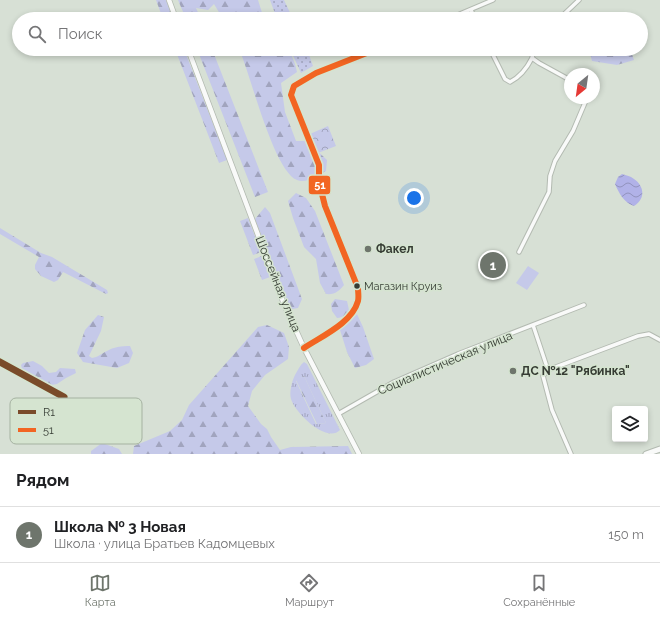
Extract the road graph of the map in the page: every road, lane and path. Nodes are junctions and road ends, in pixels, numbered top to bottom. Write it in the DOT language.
graph roads {
  1 [pos="169,0"];
  2 [pos="493,0"];
  3 [pos="579,0"];
  4 [pos="471,10"];
  5 [pos="173,12"];
  6 [pos="466,12"];
  7 [pos="566,12"];
  8 [pos="191,56"];
  9 [pos="358,56"];
  10 [pos="494,56"];
  11 [pos="532,58"];
  12 [pos="564,77"];
  13 [pos="584,104"];
  14 [pos="519,252"];
  15 [pos="584,305"];
  16 [pos="533,325"];
  17 [pos="660,340"];
  18 [pos="304,348"];
  19 [pos="548,370"];
  20 [pos="338,414"];
  21 [pos="660,449"];
  22 [pos="359,454"];
  23 [pos="571,454"];
  24 [pos="646,454"];
  1 -- 5 [label="street"];
  2 -- 4 [label="street"];
  3 -- 7 [label="street"];
  4 -- 6 [label="street"];
  8 -- 18 [label="street, Шоссейная улица"];
  9 -- 18 [label="street"];
  10 -- 11 [label="street"];
  11 -- 12 [label="street"];
  13 -- 14 [label="street"];
  15 -- 16 [label="street, Социалистическая улица"];
  16 -- 19 [label="street"];
  16 -- 20 [label="street, Социалистическая улица"];
  17 -- 19 [label="street"];
  18 -- 20 [label="street, Шоссейная улица"];
  19 -- 23 [label="street"];
  20 -- 22 [label="street, Шоссейная улица"];
  21 -- 24 [label="main road"];
}
